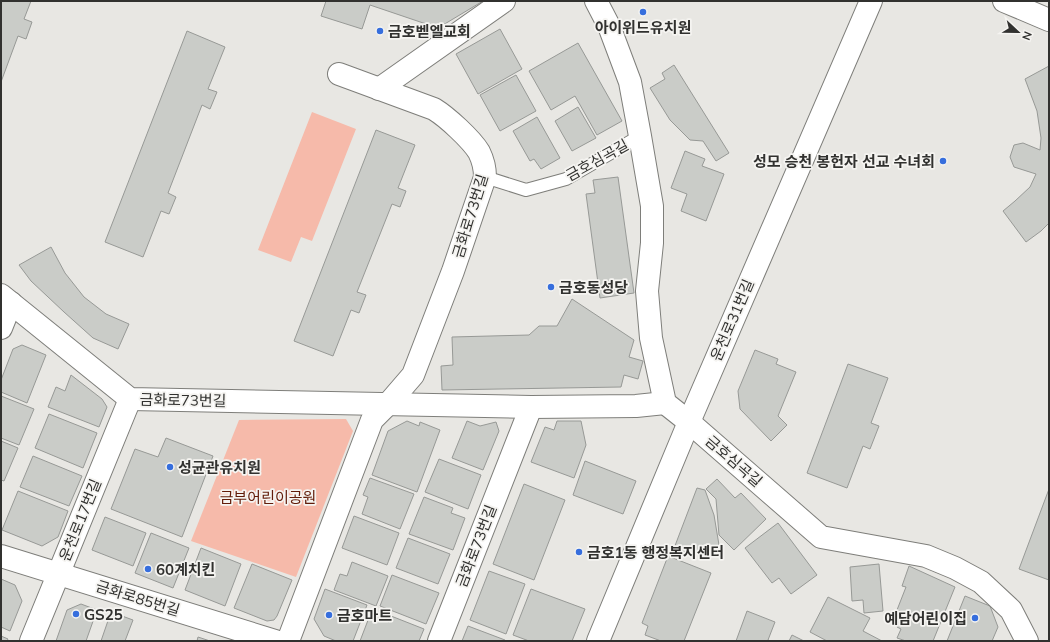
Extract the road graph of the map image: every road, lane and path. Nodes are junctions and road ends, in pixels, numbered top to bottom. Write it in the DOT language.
graph roads {
  1 [pos="504,1"];
  2 [pos="596,1"];
  3 [pos="871,1"];
  4 [pos="1004,1"];
  5 [pos="1049,20"];
  6 [pos="339,74"];
  7 [pos="379,89"];
  8 [pos="640,136"];
  9 [pos="485,176"];
  10 [pos="6,299"];
  11 [pos="1,328"];
  12 [pos="130,399"];
  13 [pos="388,404"];
  14 [pos="665,404"];
  15 [pos="531,406"];
  16 [pos="689,422"];
  17 [pos="1,556"];
  18 [pos="58,573"];
  19 [pos="32,641"];
  20 [pos="275,641"];
  21 [pos="288,641"];
  22 [pos="439,641"];
  23 [pos="598,641"];
  24 [pos="1027,641"];
  1 -- 7 [label="street"];
  2 -- 8 [label="street, 금호심곡길"];
  3 -- 16 [label="street, 운천로31번길"];
  4 -- 5 [label="street"];
  6 -- 7 [label="street, 금화로73번길"];
  7 -- 9 [label="street, 금화로73번길"];
  8 -- 9 [label="lane, 금호심곡길"];
  8 -- 14 [label="street, 금호심곡길"];
  9 -- 13 [label="street, 금화로73번길"];
  10 -- 11 [label="street, 금화로73번길"];
  10 -- 12 [label="street, 금화로73번길"];
  12 -- 13 [label="street, 금화로73번길"];
  12 -- 18 [label="street, 운천로17번길"];
  13 -- 15 [label="street, 금화로73번길"];
  13 -- 21 [label="street, 금화로73번길"];
  14 -- 15 [label="street, 금화로73번길"];
  14 -- 16 [label="street, 금호심곡길"];
  15 -- 22 [label="street, 금화로73번길"];
  16 -- 23 [label="street, 운천로31번길"];
  16 -- 24 [label="street, 금호심곡길"];
  17 -- 18 [label="street, 금화로85번길"];
  18 -- 19 [label="street, 운천로17번길"];
  18 -- 20 [label="street, 금화로85번길"];
}
